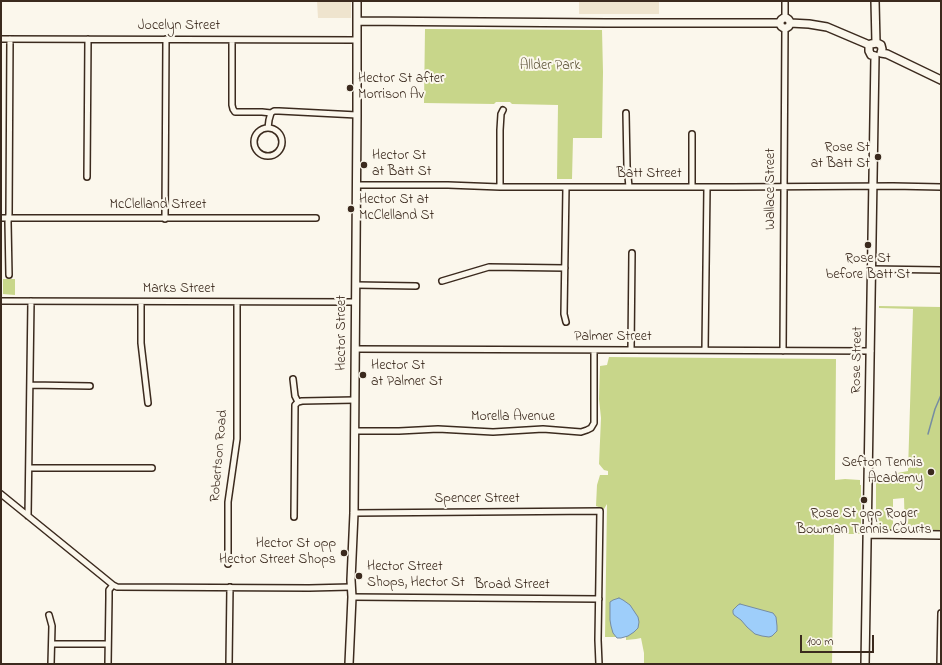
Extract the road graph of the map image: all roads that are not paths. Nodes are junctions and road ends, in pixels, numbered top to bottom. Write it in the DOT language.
graph roads {
  1 [pos="357,1"];
  2 [pos="786,1"];
  3 [pos="875,1"];
  4 [pos="357,21"];
  5 [pos="785,23"];
  6 [pos="1,39"];
  7 [pos="10,39"];
  8 [pos="88,39"];
  9 [pos="166,39"];
  10 [pos="232,40"];
  11 [pos="357,40"];
  12 [pos="876,42"];
  13 [pos="869,46"];
  14 [pos="878,54"];
  15 [pos="941,80"];
  16 [pos="503,110"];
  17 [pos="626,113"];
  18 [pos="271,114"];
  19 [pos="357,115"];
  20 [pos="268,128"];
  21 [pos="692,134"];
  22 [pos="87,177"];
  23 [pos="356,185"];
  24 [pos="873,186"];
  25 [pos="500,187"];
  26 [pos="566,187"];
  27 [pos="629,187"];
  28 [pos="692,187"];
  29 [pos="707,187"];
  30 [pos="784,187"];
  31 [pos="941,187"];
  32 [pos="1,218"];
  33 [pos="8,218"];
  34 [pos="316,218"];
  35 [pos="165,219"];
  36 [pos="632,253"];
  37 [pos="564,268"];
  38 [pos="872,269"];
  39 [pos="941,270"];
  40 [pos="9,275"];
  41 [pos="442,281"];
  42 [pos="356,285"];
  43 [pos="416,286"];
  44 [pos="1,301"];
  45 [pos="31,301"];
  46 [pos="141,302"];
  47 [pos="237,302"];
  48 [pos="356,302"];
  49 [pos="566,322"];
  50 [pos="356,349"];
  51 [pos="594,350"];
  52 [pos="631,350"];
  53 [pos="706,350"];
  54 [pos="783,351"];
  55 [pos="871,351"];
  56 [pos="293,379"];
  57 [pos="30,385"];
  58 [pos="90,386"];
  59 [pos="355,400"];
  60 [pos="298,402"];
  61 [pos="148,403"];
  62 [pos="355,431"];
  63 [pos="29,468"];
  64 [pos="152,468"];
  65 [pos="1,494"];
  66 [pos="354,513"];
  67 [pos="28,516"];
  68 [pos="294,517"];
  69 [pos="868,534"];
  70 [pos="941,535"];
  71 [pos="228,564"];
  72 [pos="113,585"];
  73 [pos="230,587"];
  74 [pos="351,587"];
  75 [pos="352,598"];
  76 [pos="599,599"];
  77 [pos="941,613"];
  78 [pos="49,615"];
  79 [pos="52,644"];
  80 [pos="108,644"];
  81 [pos="51,664"];
  82 [pos="108,664"];
  83 [pos="229,664"];
  84 [pos="349,664"];
  85 [pos="599,664"];
  86 [pos="865,664"];
  87 [pos="940,664"];
  1 -- 4 [label="street, Hector Street"];
  2 -- 5 [label="street, Wallace Street"];
  3 -- 12 [label="street"];
  4 -- 5 [label="street"];
  4 -- 11 [label="street, Hector Street"];
  5 -- 13 [label="street"];
  5 -- 30 [label="street, Wallace Street"];
  6 -- 7 [label="street, Jocelyn Street"];
  7 -- 8 [label="street, Jocelyn Street"];
  7 -- 33 [label="street"];
  8 -- 9 [label="street, Jocelyn Street"];
  8 -- 22 [label="street"];
  9 -- 10 [label="street, Jocelyn Street"];
  9 -- 35 [label="street"];
  10 -- 11 [label="street, Jocelyn Street"];
  10 -- 18 [label="street"];
  11 -- 19 [label="street, Hector Street"];
  12 -- 13 [label="street"];
  12 -- 14 [label="street"];
  13 -- 14 [label="street"];
  14 -- 15 [label="street"];
  14 -- 24 [label="street, Rose Street"];
  16 -- 25 [label="street"];
  17 -- 27 [label="street"];
  18 -- 19 [label="street"];
  18 -- 20 [label="street"];
  19 -- 23 [label="street, Hector Street"];
  20 -- 20 [label="street"];
  21 -- 28 [label="street"];
  23 -- 25 [label="street, Batt Street"];
  23 -- 42 [label="street, Hector Street"];
  24 -- 30 [label="street, Batt Street"];
  24 -- 31 [label="street, Batt Street"];
  24 -- 38 [label="street, Rose Street"];
  25 -- 26 [label="street, Batt Street"];
  26 -- 27 [label="street, Batt Street"];
  26 -- 37 [label="street"];
  27 -- 28 [label="street, Batt Street"];
  28 -- 29 [label="street, Batt Street"];
  29 -- 30 [label="street, Batt Street"];
  29 -- 53 [label="street"];
  30 -- 54 [label="street, Wallace Street"];
  32 -- 33 [label="street, McClelland Street"];
  33 -- 35 [label="street, McClelland Street"];
  33 -- 40 [label="street"];
  34 -- 35 [label="street, McClelland Street"];
  36 -- 52 [label="street"];
  37 -- 41 [label="street"];
  37 -- 49 [label="street"];
  38 -- 39 [label="street"];
  38 -- 55 [label="street, Rose Street"];
  42 -- 43 [label="street"];
  42 -- 48 [label="street, Hector Street"];
  44 -- 45 [label="street, Marks Street"];
  45 -- 46 [label="street, Marks Street"];
  45 -- 57 [label="street"];
  46 -- 47 [label="street, Marks Street"];
  46 -- 61 [label="street"];
  47 -- 48 [label="street, Marks Street"];
  47 -- 71 [label="street, Robertson Road"];
  48 -- 50 [label="street, Hector Street"];
  50 -- 51 [label="street, Palmer Street"];
  50 -- 59 [label="street, Hector Street"];
  51 -- 52 [label="street, Palmer Street"];
  51 -- 62 [label="street, Morella Avenue"];
  52 -- 53 [label="street, Palmer Street"];
  53 -- 54 [label="street, Palmer Street"];
  54 -- 55 [label="street, Palmer Street"];
  55 -- 69 [label="street, Rose Street"];
  56 -- 60 [label="street"];
  57 -- 58 [label="street"];
  57 -- 63 [label="street"];
  59 -- 60 [label="street"];
  59 -- 62 [label="street, Hector Street"];
  60 -- 68 [label="street"];
  62 -- 66 [label="street, Hector Street"];
  63 -- 64 [label="street"];
  63 -- 67 [label="street"];
  65 -- 67 [label="street"];
  66 -- 74 [label="street, Hector Street"];
  66 -- 76 [label="street, Spencer Street"];
  67 -- 72 [label="street"];
  69 -- 70 [label="street"];
  69 -- 86 [label="street, Rose Street"];
  72 -- 73 [label="street"];
  72 -- 80 [label="street"];
  73 -- 74 [label="street"];
  73 -- 83 [label="street"];
  74 -- 75 [label="street, Hector Street"];
  75 -- 76 [label="street, Broad Street"];
  75 -- 84 [label="street, Hector Street"];
  76 -- 85 [label="street"];
  77 -- 87 [label="street"];
  78 -- 79 [label="street"];
  79 -- 80 [label="street"];
  79 -- 81 [label="street"];
  80 -- 82 [label="street"];
}
